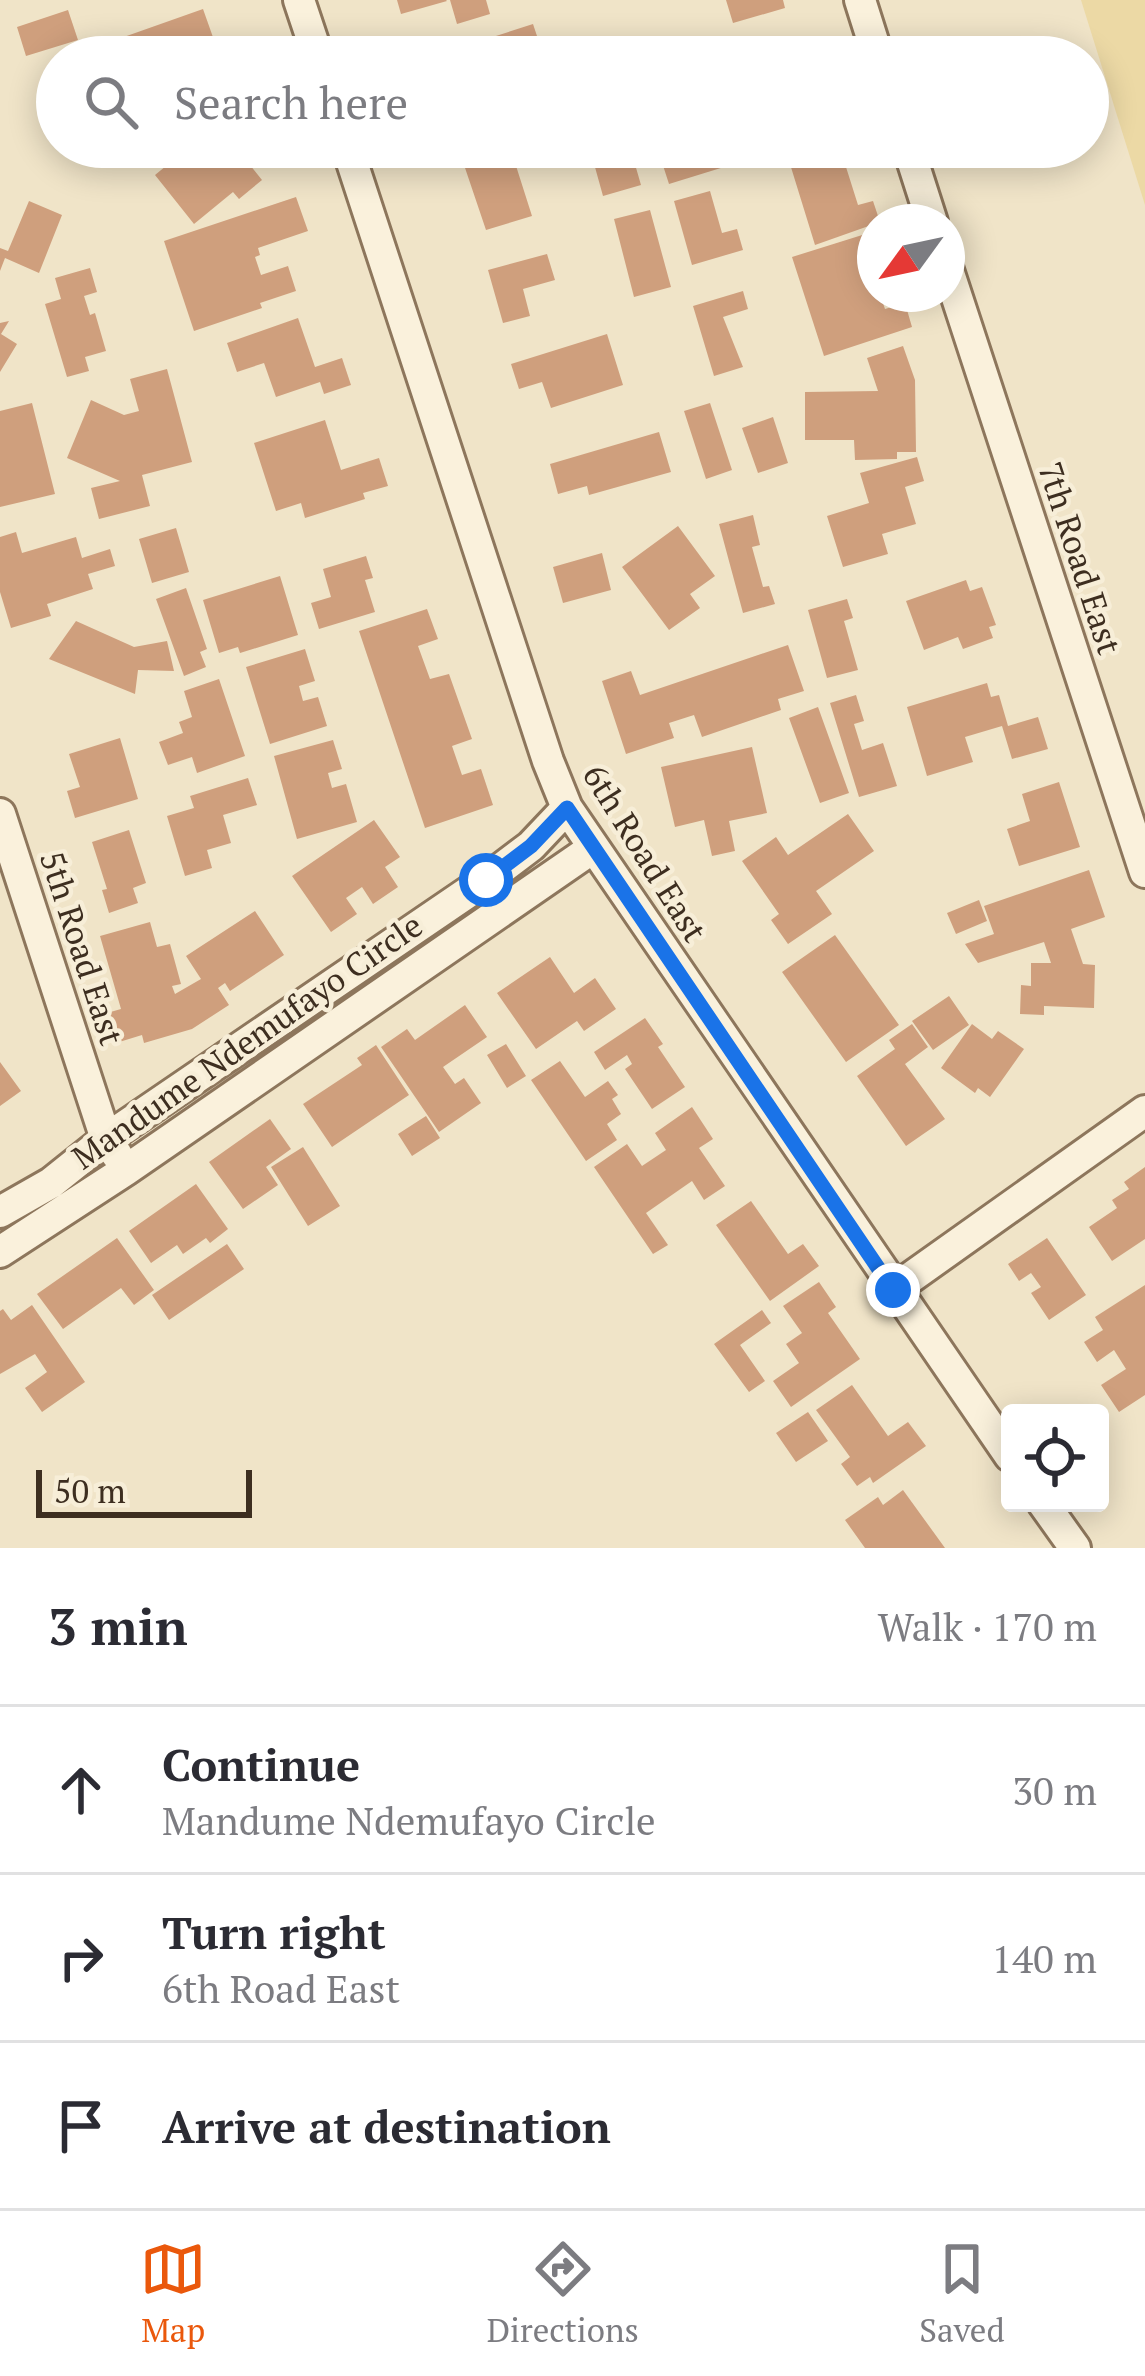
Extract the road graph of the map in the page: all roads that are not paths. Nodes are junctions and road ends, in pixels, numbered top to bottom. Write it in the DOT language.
graph roads {
  1 [pos="299,0"];
  2 [pos="860,0"];
  3 [pos="311,36"];
  4 [pos="871,36"];
  5 [pos="354,168"];
  6 [pos="915,168"];
  7 [pos="926,204"];
  8 [pos="962,312"];
  9 [pos="567,808"];
  10 [pos="0,814"];
  11 [pos="593,848"];
  12 [pos="1145,872"];
  13 [pos="1145,1111"];
  14 [pos="106,1139"];
  15 [pos="126,1170"];
  16 [pos="0,1212"];
  17 [pos="0,1252"];
  18 [pos="893,1290"];
  19 [pos="1001,1443"];
  20 [pos="1049,1512"];
  21 [pos="1075,1548"];
  1 -- 3 [label="street"];
  2 -- 4 [label="street"];
  5 -- 9 [label="street, 6th Road East"];
  6 -- 7 [label="street"];
  8 -- 12 [label="street, 7th Road East"];
  9 -- 11 [label="street, 6th Road East"];
  9 -- 14 [label="street, Mandume Ndemufayo Circle"];
  10 -- 14 [label="street, 5th Road East"];
  11 -- 15 [label="street, Mandume Ndemufayo Circle"];
  11 -- 18 [label="street, 6th Road East"];
  13 -- 18 [label="street"];
  14 -- 15 [label="street, 5th Road East"];
  14 -- 16 [label="street, Mandume Ndemufayo Circle"];
  15 -- 17 [label="street, Mandume Ndemufayo Circle"];
  18 -- 19 [label="street, 6th Road East"];
  20 -- 21 [label="street"];
}
